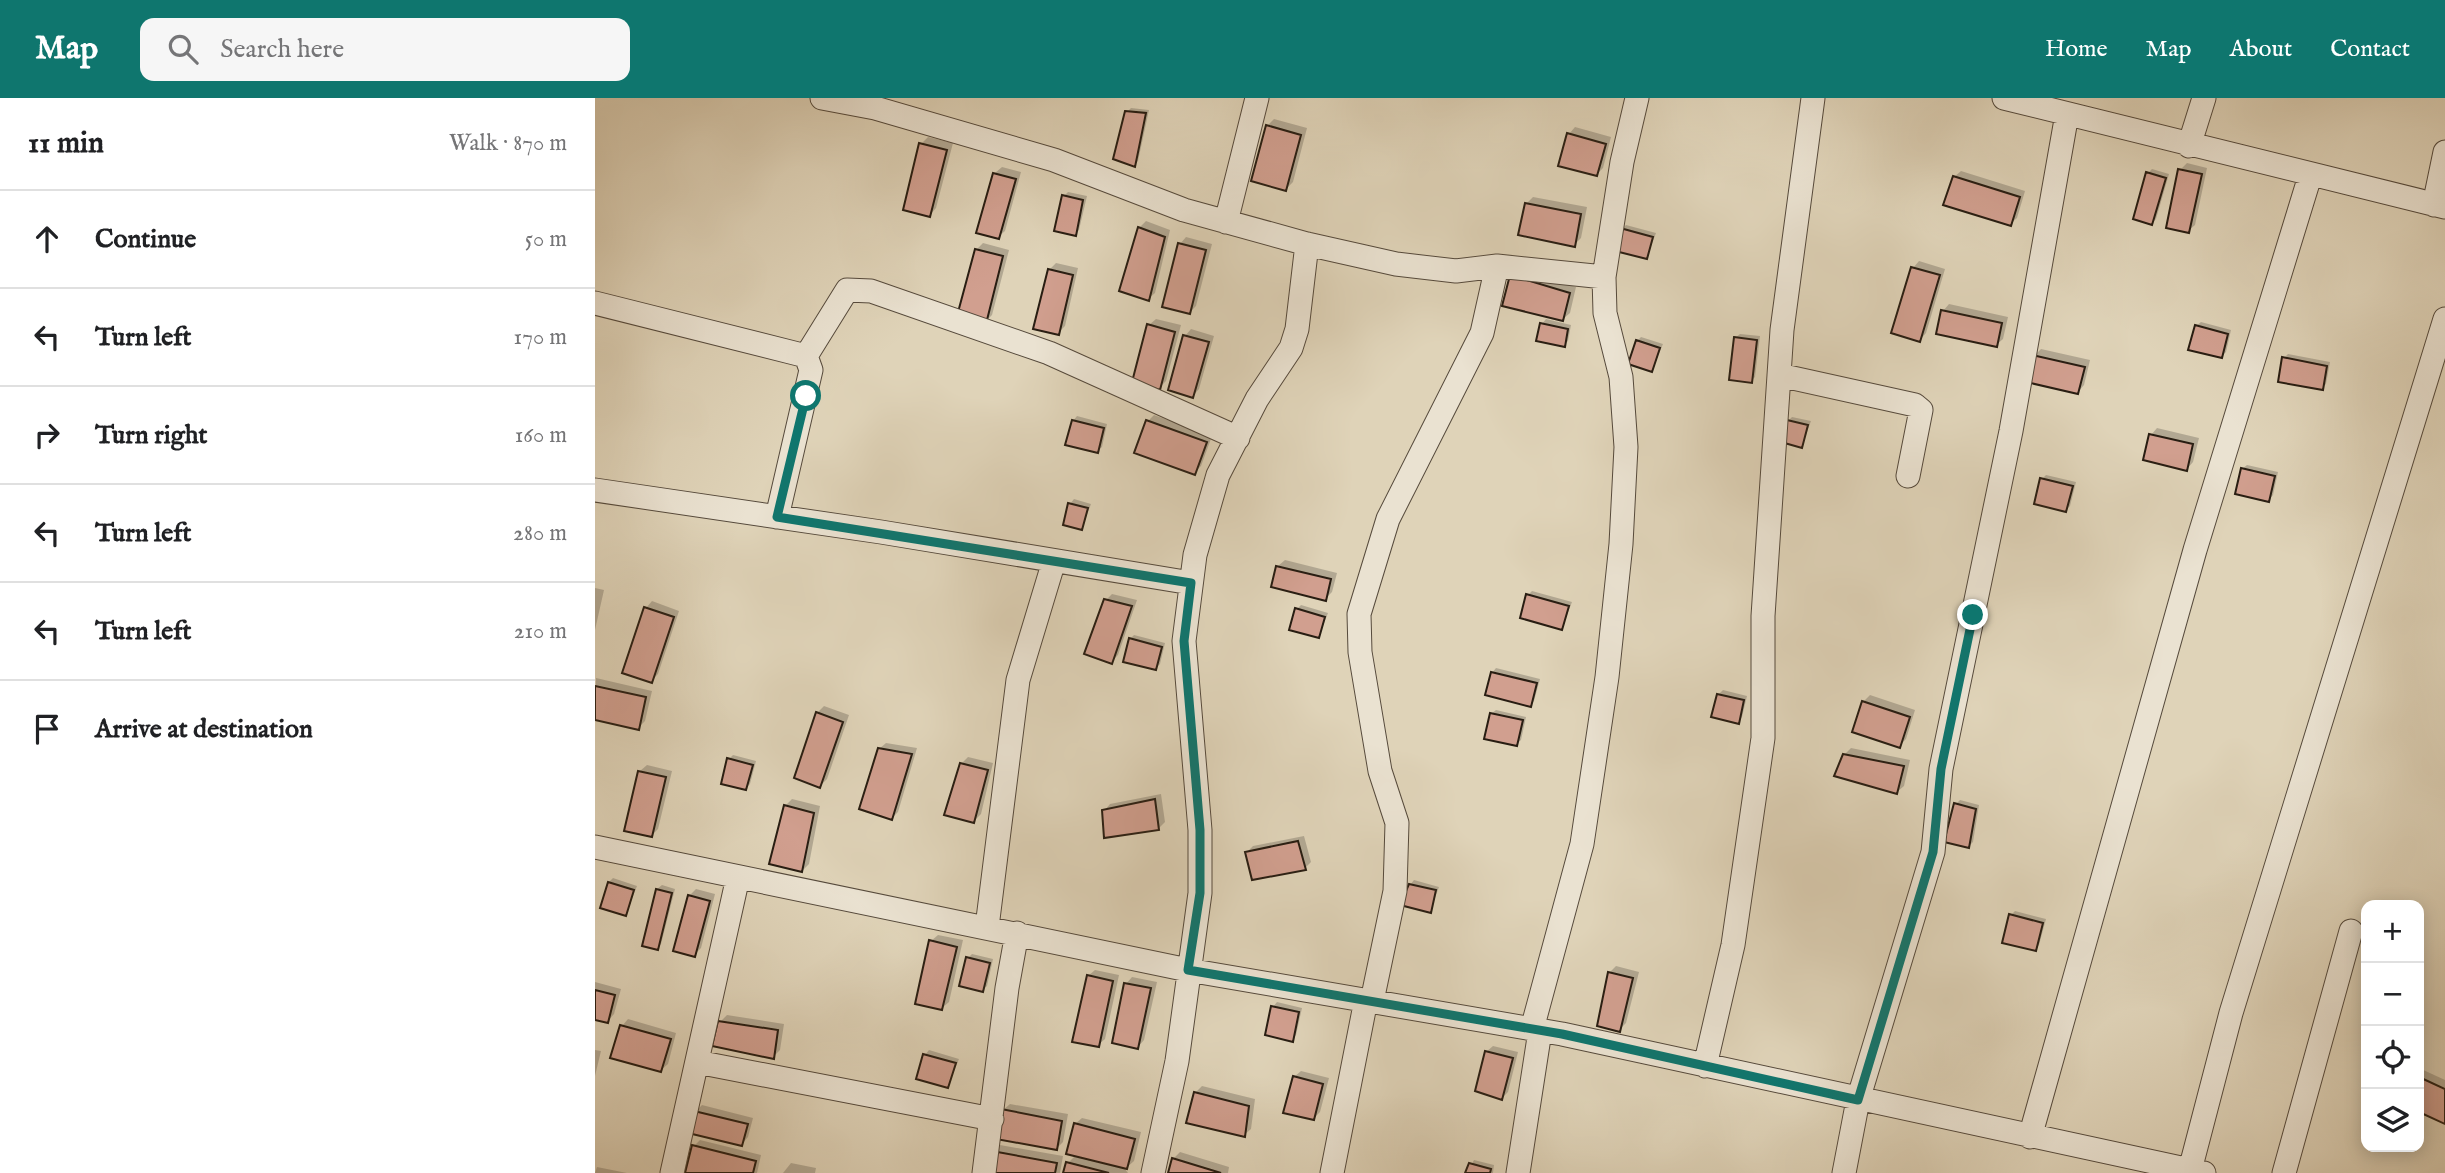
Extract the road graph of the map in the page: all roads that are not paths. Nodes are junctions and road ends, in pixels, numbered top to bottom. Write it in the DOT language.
graph roads {
  1 [pos="822,98"];
  2 [pos="1257,98"];
  3 [pos="1637,98"];
  4 [pos="1813,98"];
  5 [pos="2204,98"];
  6 [pos="2014,99"];
  7 [pos="2067,114"];
  8 [pos="2189,146"];
  9 [pos="2445,152"];
  10 [pos="2310,176"];
  11 [pos="2439,206"];
  12 [pos="1226,222"];
  13 [pos="1307,244"];
  14 [pos="1497,266"];
  15 [pos="1604,277"];
  16 [pos="595,303"];
  17 [pos="2445,319"];
  18 [pos="806,356"];
  19 [pos="1779,375"];
  20 [pos="1238,438"];
  21 [pos="1909,476"];
  22 [pos="595,490"];
  23 [pos="777,517"];
  24 [pos="1054,561"];
  25 [pos="1191,583"];
  26 [pos="595,847"];
  27 [pos="738,877"];
  28 [pos="987,927"];
  29 [pos="2351,931"];
  30 [pos="1017,933"];
  31 [pos="1188,970"];
  32 [pos="1369,1000"];
  33 [pos="1536,1030"];
  34 [pos="697,1062"];
  35 [pos="1705,1066"];
  36 [pos="1858,1100"];
  37 [pos="992,1119"];
  38 [pos="2030,1137"];
  39 [pos="2200,1172"];
  40 [pos="672,1173"];
  41 [pos="984,1173"];
  42 [pos="1153,1173"];
  43 [pos="1332,1173"];
  44 [pos="1518,1173"];
  45 [pos="1844,1173"];
  46 [pos="2284,1173"];
  1 -- 12 [label="street"];
  2 -- 12 [label="street"];
  3 -- 15 [label="street"];
  4 -- 19 [label="street"];
  5 -- 8 [label="street"];
  6 -- 7 [label="street"];
  7 -- 8 [label="street"];
  7 -- 36 [label="street"];
  8 -- 10 [label="street"];
  9 -- 11 [label="street"];
  10 -- 11 [label="street"];
  10 -- 38 [label="street"];
  12 -- 13 [label="street"];
  13 -- 14 [label="street"];
  13 -- 20 [label="street"];
  14 -- 15 [label="street"];
  14 -- 32 [label="street"];
  15 -- 33 [label="street"];
  16 -- 18 [label="street"];
  17 -- 39 [label="street"];
  18 -- 20 [label="street"];
  18 -- 23 [label="street"];
  19 -- 21 [label="street"];
  19 -- 35 [label="street"];
  20 -- 25 [label="street"];
  22 -- 23 [label="street"];
  23 -- 24 [label="street"];
  24 -- 25 [label="street"];
  24 -- 28 [label="street"];
  25 -- 31 [label="street"];
  26 -- 27 [label="street"];
  27 -- 28 [label="street"];
  27 -- 34 [label="street"];
  28 -- 30 [label="street"];
  29 -- 46 [label="street"];
  30 -- 31 [label="street"];
  30 -- 37 [label="street"];
  31 -- 32 [label="street"];
  31 -- 42 [label="street"];
  32 -- 33 [label="street"];
  32 -- 43 [label="street"];
  33 -- 35 [label="street"];
  33 -- 44 [label="street"];
  34 -- 37 [label="street"];
  34 -- 40 [label="street"];
  35 -- 36 [label="street"];
  36 -- 38 [label="street"];
  36 -- 45 [label="street"];
  37 -- 41 [label="street"];
  38 -- 39 [label="street"];
}
